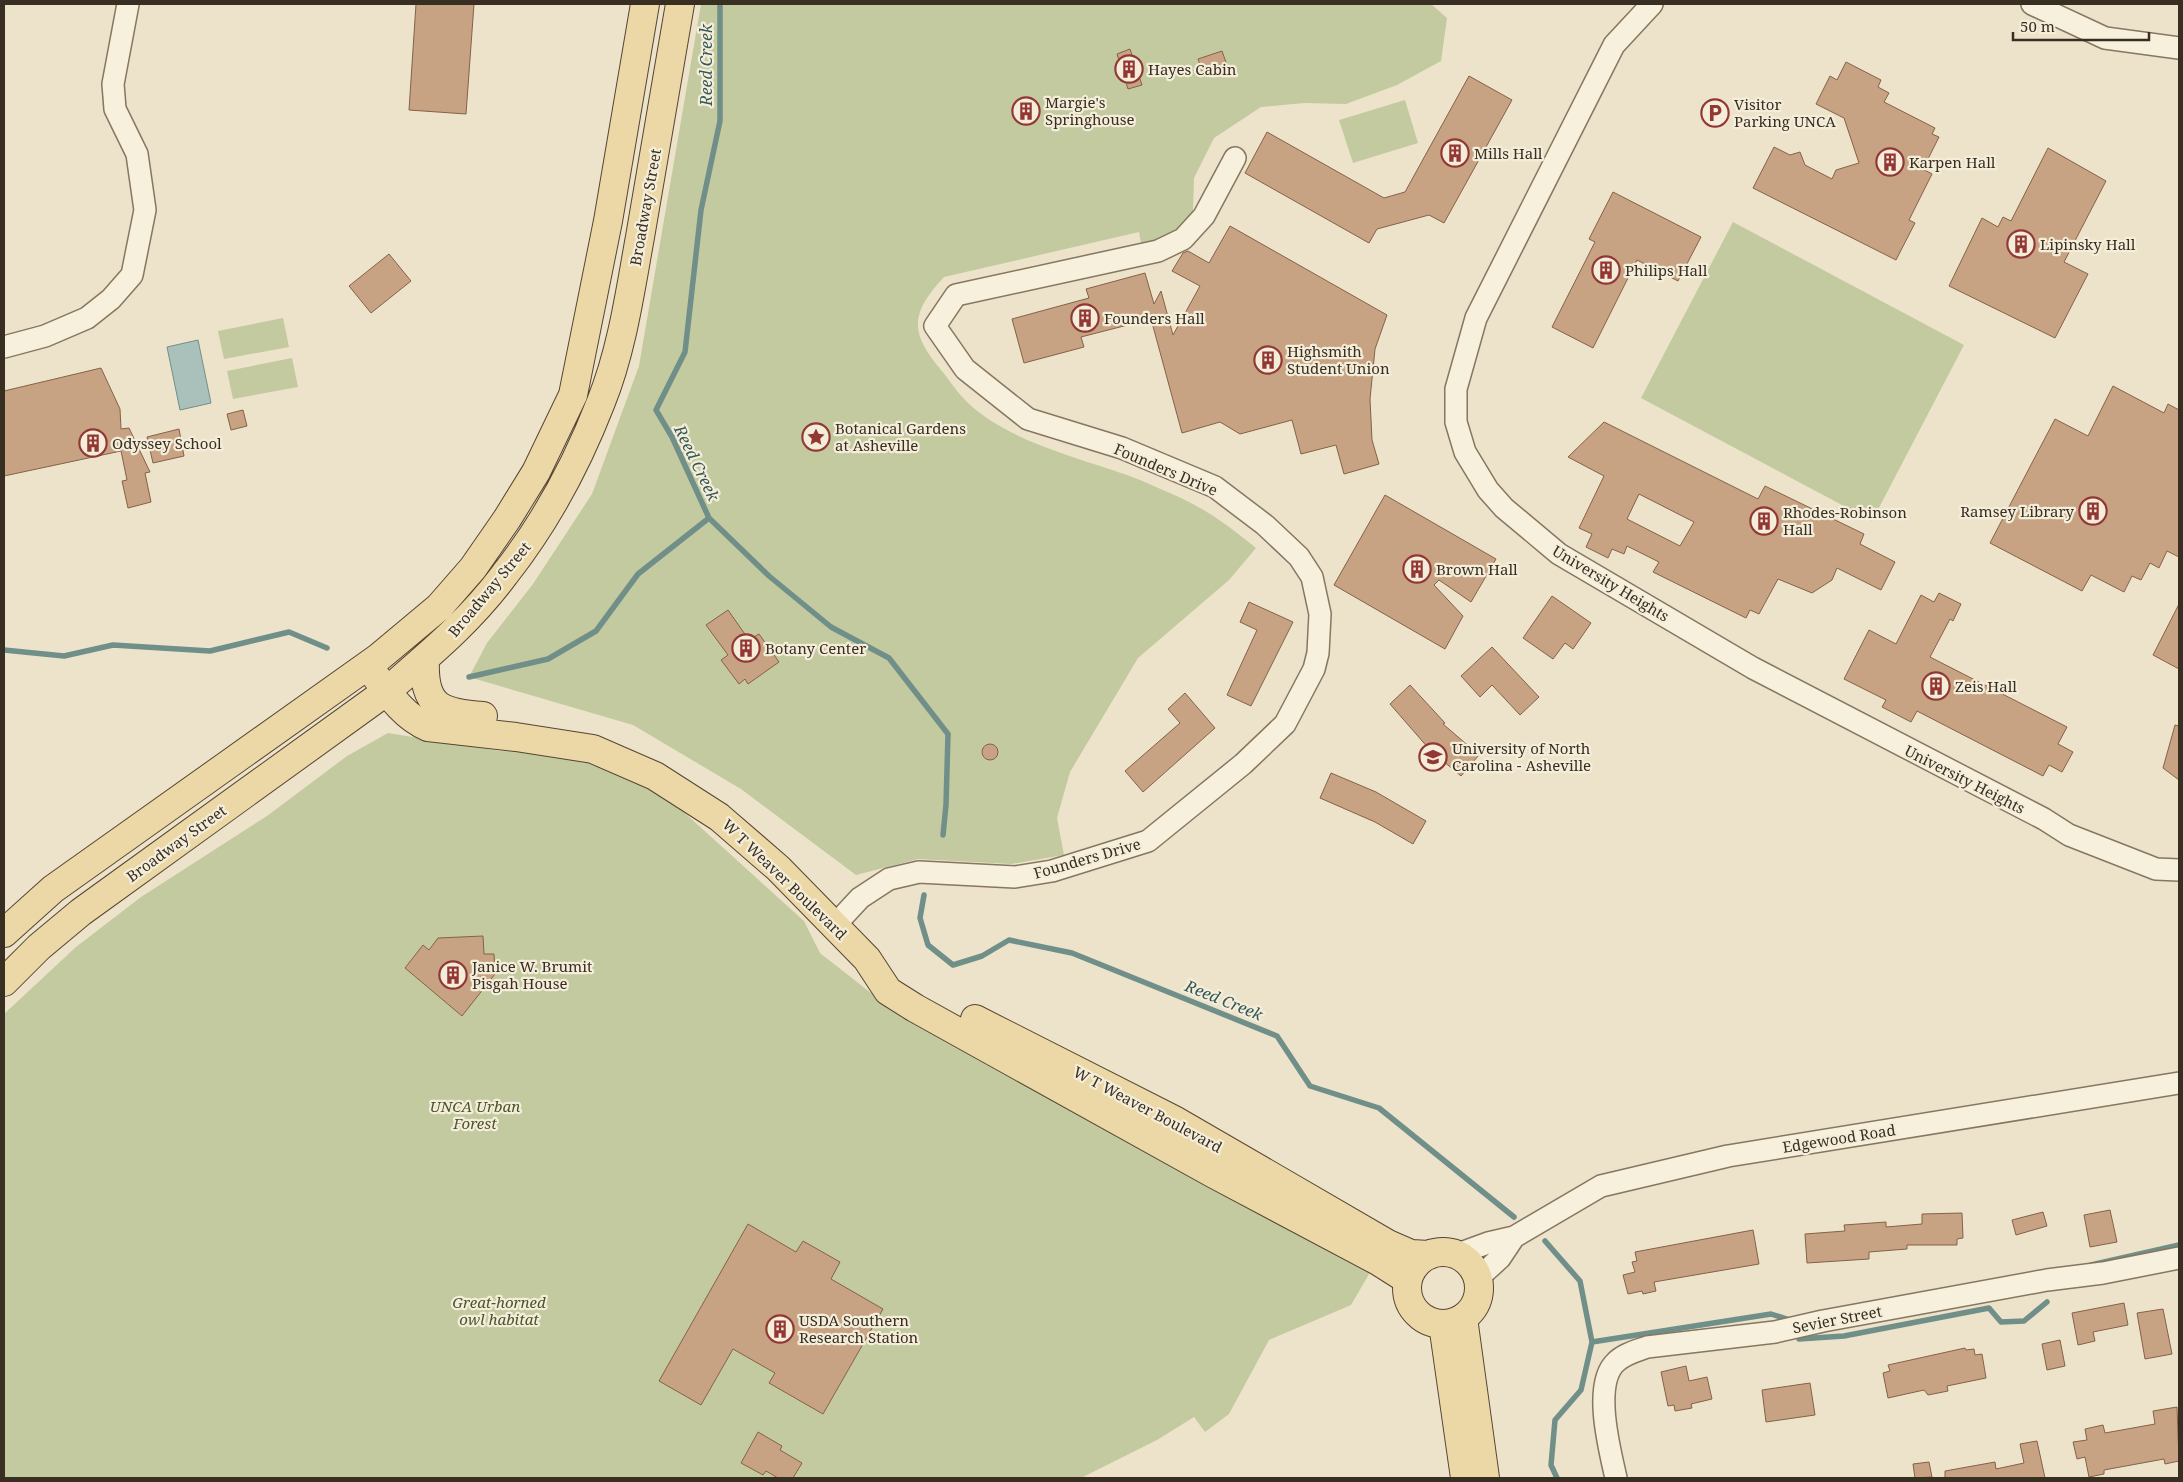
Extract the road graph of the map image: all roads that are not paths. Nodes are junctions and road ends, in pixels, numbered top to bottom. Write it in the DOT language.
graph roads {
  1 [pos="128,4"];
  2 [pos="645,4"];
  3 [pos="680,4"];
  4 [pos="1652,4"];
  5 [pos="2032,4"];
  6 [pos="2179,48"];
  7 [pos="1235,158"];
  8 [pos="4,347"];
  9 [pos="425,660"];
  10 [pos="368,666"];
  11 [pos="387,691"];
  12 [pos="593,749"];
  13 [pos="2179,870"];
  14 [pos="835,925"];
  15 [pos="4,933"];
  16 [pos="867,959"];
  17 [pos="4,982"];
  18 [pos="2179,1083"];
  19 [pos="1514,1237"];
  20 [pos="1458,1254"];
  21 [pos="1429,1255"];
  22 [pos="2179,1258"];
  23 [pos="1477,1279"];
  24 [pos="1408,1280"];
  25 [pos="1453,1321"];
  26 [pos="1465,1478"];
  27 [pos="1484,1478"];
  28 [pos="1616,1478"];
  1 -- 8 [label="street"];
  2 -- 10 [label="main road, Broadway Street"];
  3 -- 9 [label="main road, Broadway Street"];
  4 -- 13 [label="street, University Heights"];
  5 -- 6 [label="street"];
  7 -- 14 [label="street, Founders Drive"];
  9 -- 11 [label="main road, Broadway Street"];
  9 -- 12 [label="main road, W T Weaver Boulevard"];
  10 -- 11 [label="main road, W T Weaver Boulevard"];
  10 -- 15 [label="main road, Broadway Street"];
  11 -- 12 [label="main road, W T Weaver Boulevard"];
  11 -- 17 [label="main road, Broadway Street"];
  12 -- 14 [label="main road, W T Weaver Boulevard"];
  14 -- 16 [label="main road, W T Weaver Boulevard"];
  16 -- 21 [label="main road, W T Weaver Boulevard"];
  16 -- 24 [label="main road, W T Weaver Boulevard"];
  18 -- 19 [label="street, Edgewood Road"];
  19 -- 20 [label="street, Edgewood Road"];
  19 -- 23 [label="street, Edgewood Road"];
  20 -- 21 [label="main road"];
  20 -- 23 [label="main road"];
  21 -- 24 [label="main road"];
  22 -- 28 [label="street, Sevier Street"];
  23 -- 25 [label="main road"];
  24 -- 25 [label="main road"];
  25 -- 26 [label="main road"];
  25 -- 27 [label="main road"];
}
